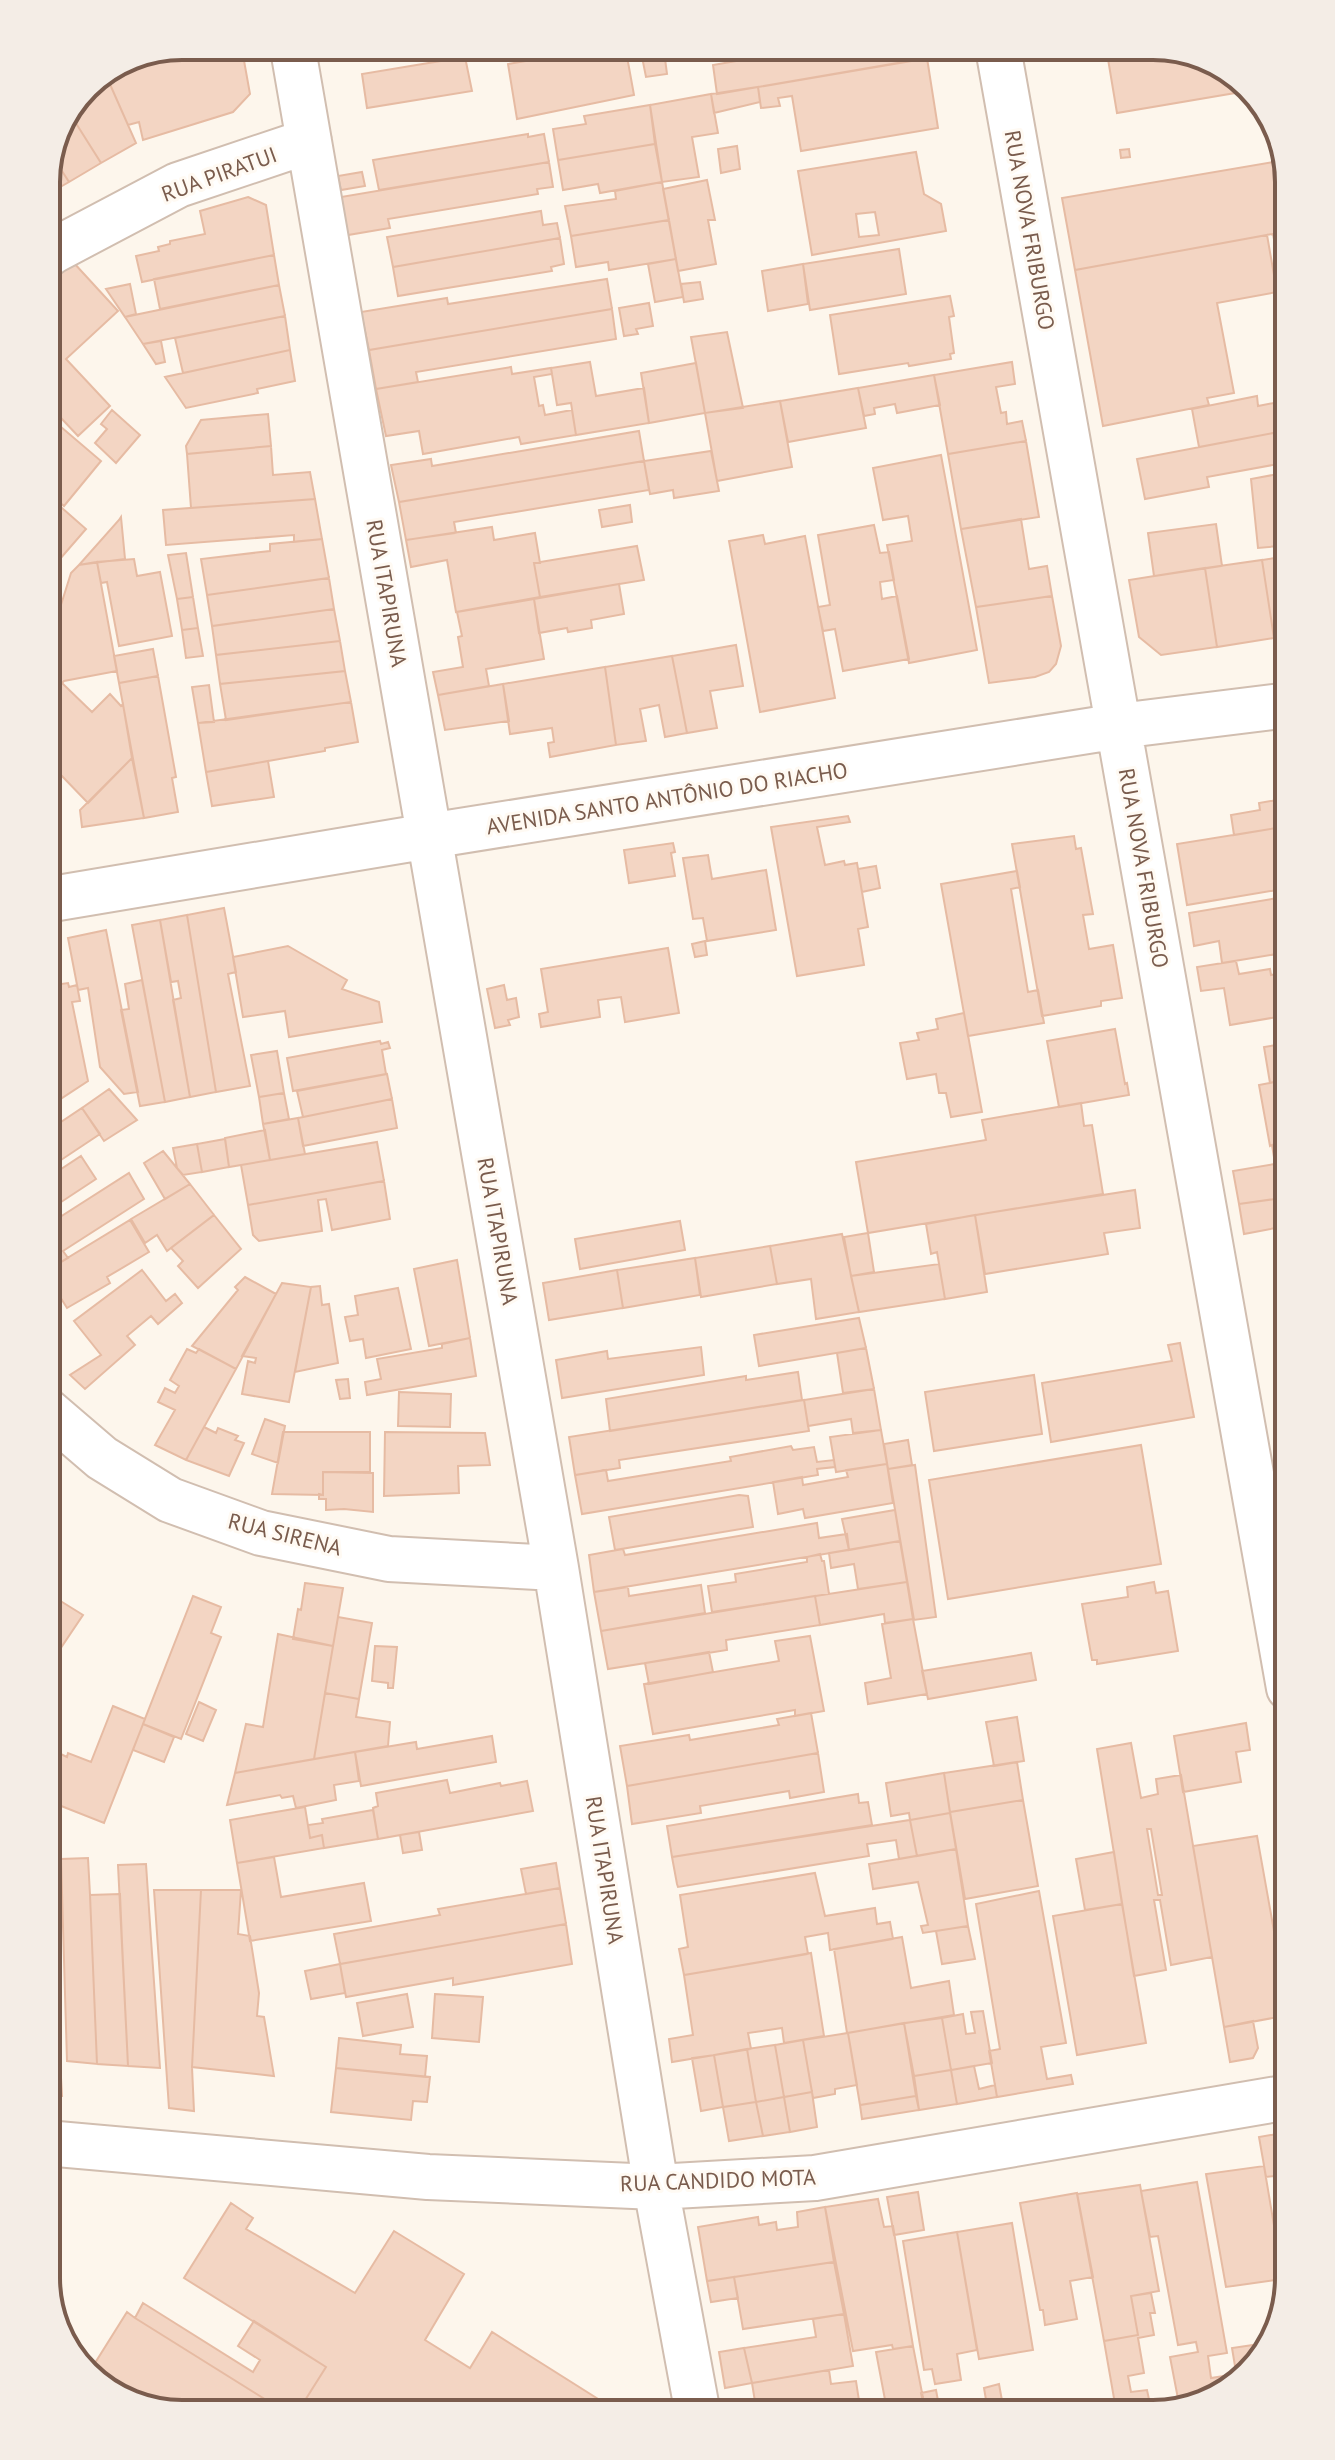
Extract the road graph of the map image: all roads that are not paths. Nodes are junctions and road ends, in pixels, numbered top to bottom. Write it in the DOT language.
graph roads {
  1 [pos="295,60"];
  2 [pos="1000,60"];
  3 [pos="309,141"];
  4 [pos="60,247"];
  5 [pos="1275,707"];
  6 [pos="1119,726"];
  7 [pos="429,836"];
  8 [pos="60,898"];
  9 [pos="60,1422"];
  10 [pos="556,1568"];
  11 [pos="1275,1609"];
  12 [pos="1275,2099"];
  13 [pos="60,2144"];
  14 [pos="656,2187"];
  15 [pos="695,2400"];
  1 -- 3 [label="street, RUA ITAPIRUNA"];
  2 -- 6 [label="street, RUA NOVA FRIBURGO"];
  3 -- 4 [label="street, RUA PIRATUI"];
  3 -- 7 [label="street, RUA ITAPIRUNA"];
  5 -- 6 [label="street, AVENIDA SANTO ANTÔNIO DO RIACHO"];
  6 -- 7 [label="street, AVENIDA SANTO ANTÔNIO DO RIACHO"];
  6 -- 11 [label="street, RUA NOVA FRIBURGO"];
  7 -- 8 [label="street, AVENIDA SANTO ANTÔNIO DO RIACHO"];
  7 -- 10 [label="street, RUA ITAPIRUNA"];
  9 -- 10 [label="street, RUA SIRENA"];
  10 -- 14 [label="street, RUA ITAPIRUNA"];
  12 -- 14 [label="street, RUA CANDIDO MOTA"];
  13 -- 14 [label="street, RUA CANDIDO MOTA"];
  14 -- 15 [label="street, RUA ITAPIRUNA"];
}
